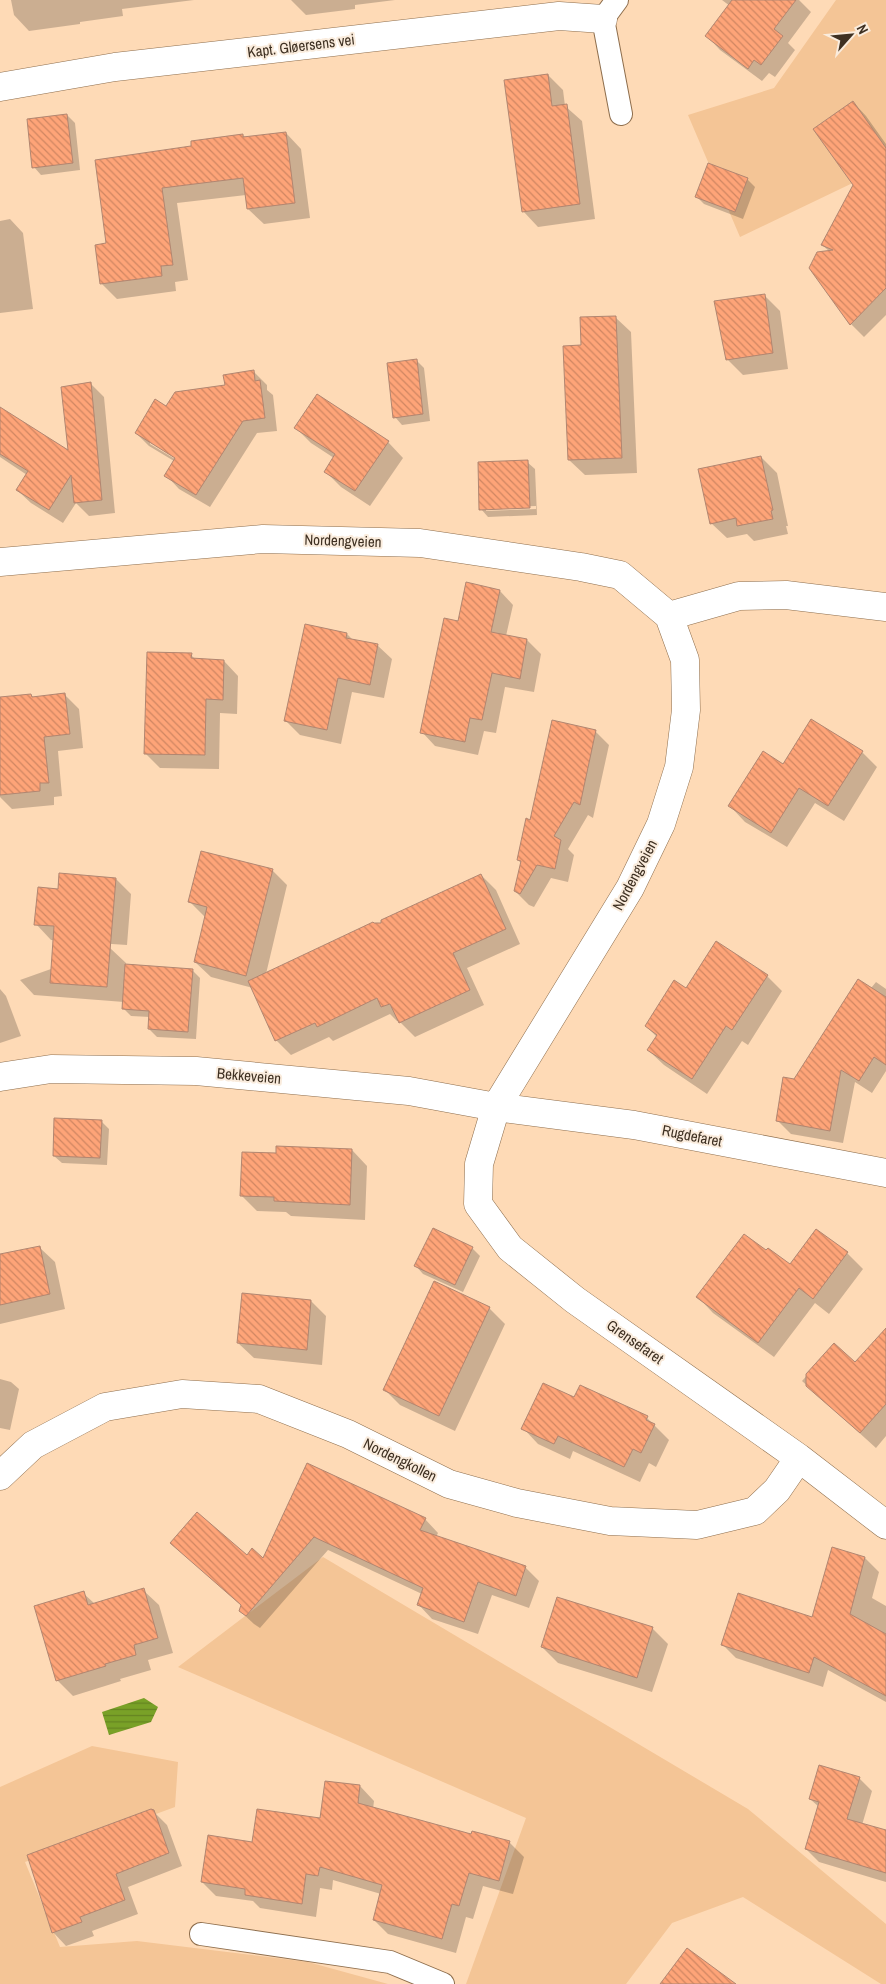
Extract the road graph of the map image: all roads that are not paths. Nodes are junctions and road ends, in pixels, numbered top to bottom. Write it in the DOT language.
graph roads {
  1 [pos="610,10"];
  2 [pos="0,87"];
  3 [pos="621,114"];
  4 [pos="0,562"];
  5 [pos="886,607"];
  6 [pos="669,616"];
  7 [pos="0,1077"];
  8 [pos="496,1107"];
  9 [pos="886,1173"];
  10 [pos="799,1458"];
  11 [pos="0,1476"];
  12 [pos="886,1525"];
  13 [pos="201,1934"];
  14 [pos="443,1984"];
  1 -- 2 [label="street, Kapt. Gløersens vei"];
  1 -- 3 [label="lane, Kapt. Gløersens vei"];
  4 -- 6 [label="street, Nordengveien"];
  5 -- 6 [label="street"];
  6 -- 8 [label="street, Nordengveien"];
  7 -- 8 [label="street, Bekkeveien"];
  8 -- 9 [label="street, Rugdefaret"];
  8 -- 10 [label="street, Grensefaret"];
  10 -- 11 [label="street, Nordengkollen"];
  10 -- 12 [label="street, Grensefaret"];
  13 -- 14 [label="lane"];
}
